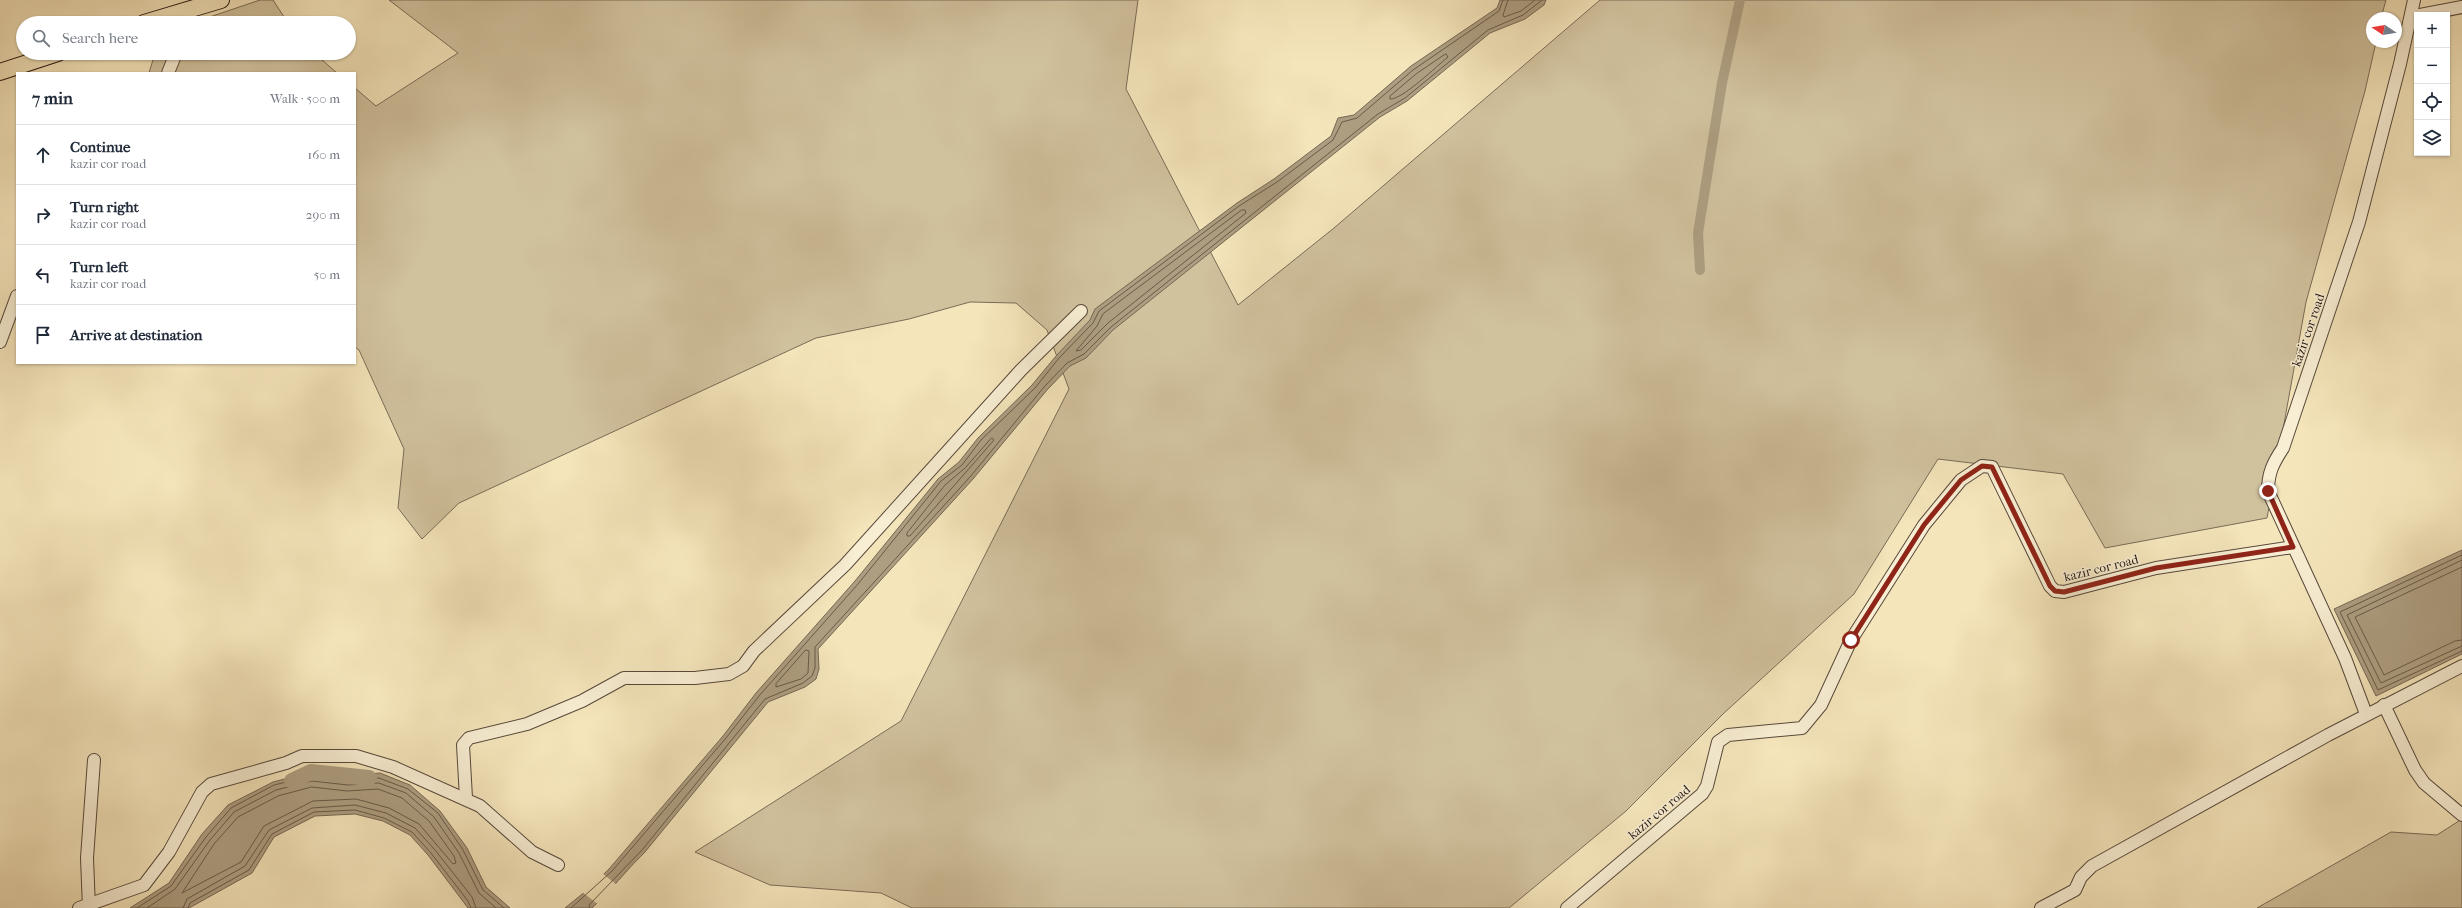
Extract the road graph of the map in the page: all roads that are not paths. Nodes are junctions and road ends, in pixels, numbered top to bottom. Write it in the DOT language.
graph roads {
  1 [pos="221,0"];
  2 [pos="2414,0"];
  3 [pos="2462,7"];
  4 [pos="2416,12"];
  5 [pos="2436,12"];
  6 [pos="184,16"];
  7 [pos="2414,23"];
  8 [pos="37,60"];
  9 [pos="173,60"];
  10 [pos="0,72"];
  11 [pos="168,72"];
  12 [pos="16,299"];
  13 [pos="1081,311"];
  14 [pos="0,342"];
  15 [pos="2293,547"];
  16 [pos="2462,666"];
  17 [pos="2384,705"];
  18 [pos="2366,714"];
  19 [pos="94,760"];
  20 [pos="466,798"];
  21 [pos="2462,815"];
  22 [pos="558,865"];
  23 [pos="85,907"];
  24 [pos="1567,908"];
  25 [pos="2041,908"];
  1 -- 6 [label="main road"];
  2 -- 4 [label="street, kazir cor road"];
  3 -- 5 [label="street"];
  7 -- 15 [label="street, kazir cor road"];
  8 -- 10 [label="main road"];
  9 -- 11 [label="street"];
  12 -- 14 [label="street"];
  13 -- 20 [label="street"];
  15 -- 18 [label="street"];
  15 -- 24 [label="street, kazir cor road"];
  16 -- 17 [label="street"];
  17 -- 18 [label="street"];
  17 -- 21 [label="street"];
  18 -- 25 [label="street"];
  19 -- 23 [label="street"];
  20 -- 22 [label="street"];
  20 -- 23 [label="street"];
}
